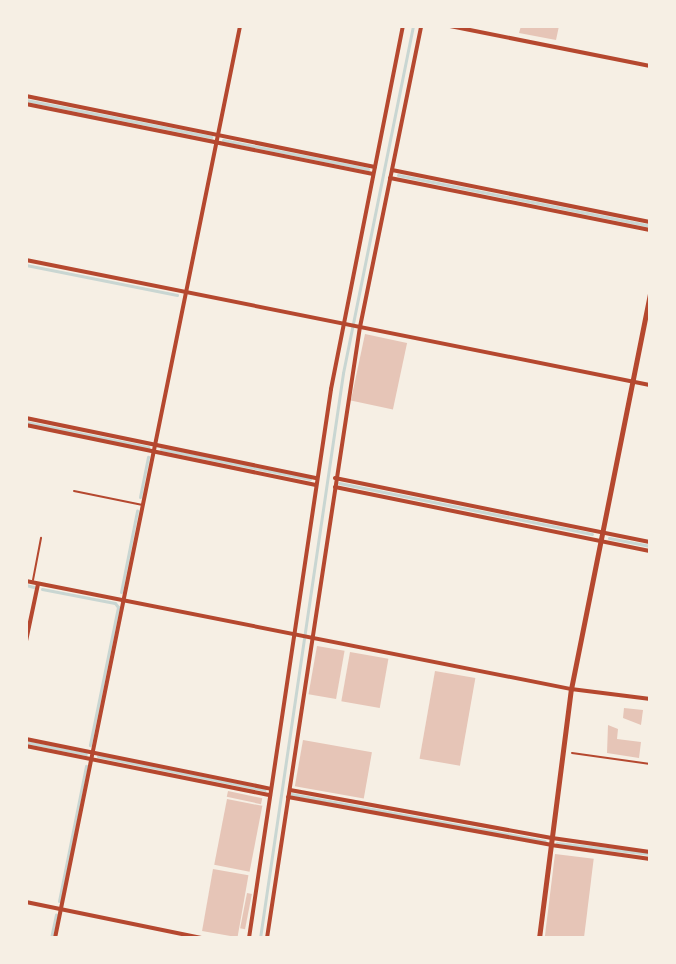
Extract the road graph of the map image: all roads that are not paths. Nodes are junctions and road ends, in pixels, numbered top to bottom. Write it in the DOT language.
graph roads {
  1 [pos="240,26"];
  2 [pos="403,26"];
  3 [pos="421,26"];
  4 [pos="450,26"];
  5 [pos="650,66"];
  6 [pos="26,96"];
  7 [pos="26,104"];
  8 [pos="218,135"];
  9 [pos="216,142"];
  10 [pos="375,167"];
  11 [pos="392,170"];
  12 [pos="373,174"];
  13 [pos="390,178"];
  14 [pos="650,222"];
  15 [pos="650,230"];
  16 [pos="26,260"];
  17 [pos="650,292"];
  18 [pos="186,293"];
  19 [pos="344,325"];
  20 [pos="359,327"];
  21 [pos="632,381"];
  22 [pos="650,385"];
  23 [pos="26,418"];
  24 [pos="26,425"];
  25 [pos="155,445"];
  26 [pos="154,452"];
  27 [pos="317,478"];
  28 [pos="335,478"];
  29 [pos="316,485"];
  30 [pos="334,487"];
  31 [pos="74,491"];
  32 [pos="143,505"];
  33 [pos="602,532"];
  34 [pos="41,538"];
  35 [pos="600,540"];
  36 [pos="650,542"];
  37 [pos="650,551"];
  38 [pos="32,583"];
  39 [pos="124,601"];
  40 [pos="296,636"];
  41 [pos="310,638"];
  42 [pos="26,641"];
  43 [pos="571,689"];
  44 [pos="650,699"];
  45 [pos="26,739"];
  46 [pos="26,746"];
  47 [pos="93,752"];
  48 [pos="91,759"];
  49 [pos="289,790"];
  50 [pos="270,792"];
  51 [pos="288,797"];
  52 [pos="551,842"];
  53 [pos="650,852"];
  54 [pos="650,859"];
  55 [pos="26,902"];
  56 [pos="61,909"];
  57 [pos="55,938"];
  58 [pos="201,938"];
  59 [pos="249,938"];
  60 [pos="267,938"];
  61 [pos="539,938"];
  1 -- 8 [label="street"];
  2 -- 10 [label="street"];
  3 -- 11 [label="street"];
  4 -- 5 [label="street"];
  6 -- 8 [label="street"];
  7 -- 9 [label="street"];
  8 -- 9 [label="street"];
  8 -- 10 [label="street"];
  9 -- 12 [label="street"];
  9 -- 18 [label="street"];
  10 -- 12 [label="street"];
  11 -- 13 [label="street"];
  11 -- 14 [label="street"];
  12 -- 19 [label="street"];
  13 -- 15 [label="street"];
  13 -- 20 [label="street"];
  16 -- 18 [label="street"];
  17 -- 21 [label="street"];
  18 -- 19 [label="street"];
  18 -- 25 [label="street"];
  19 -- 20 [label="street"];
  19 -- 27 [label="street"];
  20 -- 21 [label="street"];
  20 -- 28 [label="street"];
  21 -- 22 [label="street"];
  21 -- 33 [label="street"];
  23 -- 25 [label="street"];
  24 -- 26 [label="street"];
  25 -- 26 [label="street"];
  25 -- 27 [label="street"];
  26 -- 29 [label="street"];
  26 -- 32 [label="street"];
  27 -- 29 [label="street"];
  28 -- 30 [label="street"];
  28 -- 33 [label="street"];
  29 -- 40 [label="street"];
  30 -- 35 [label="street"];
  30 -- 41 [label="street"];
  31 -- 32 [label="lane"];
  32 -- 39 [label="street"];
  33 -- 35 [label="street"];
  33 -- 36 [label="street"];
  34 -- 38 [label="lane"];
  35 -- 37 [label="street"];
  35 -- 43 [label="street"];
  38 -- 39 [label="street"];
  38 -- 42 [label="street"];
  39 -- 40 [label="street"];
  39 -- 47 [label="street"];
  40 -- 41 [label="street"];
  40 -- 50 [label="street"];
  41 -- 43 [label="street"];
  41 -- 49 [label="street"];
  43 -- 44 [label="street"];
  43 -- 52 [label="street"];
  45 -- 47 [label="street"];
  46 -- 48 [label="street"];
  47 -- 48 [label="street"];
  47 -- 50 [label="street"];
  48 -- 50 [label="street"];
  48 -- 56 [label="street"];
  49 -- 51 [label="street"];
  49 -- 52 [label="street"];
  50 -- 59 [label="street"];
  51 -- 52 [label="street"];
  51 -- 60 [label="street"];
  52 -- 53 [label="street"];
  52 -- 54 [label="street"];
  52 -- 61 [label="street"];
  55 -- 56 [label="street"];
  56 -- 57 [label="street"];
  56 -- 58 [label="street"];
}
